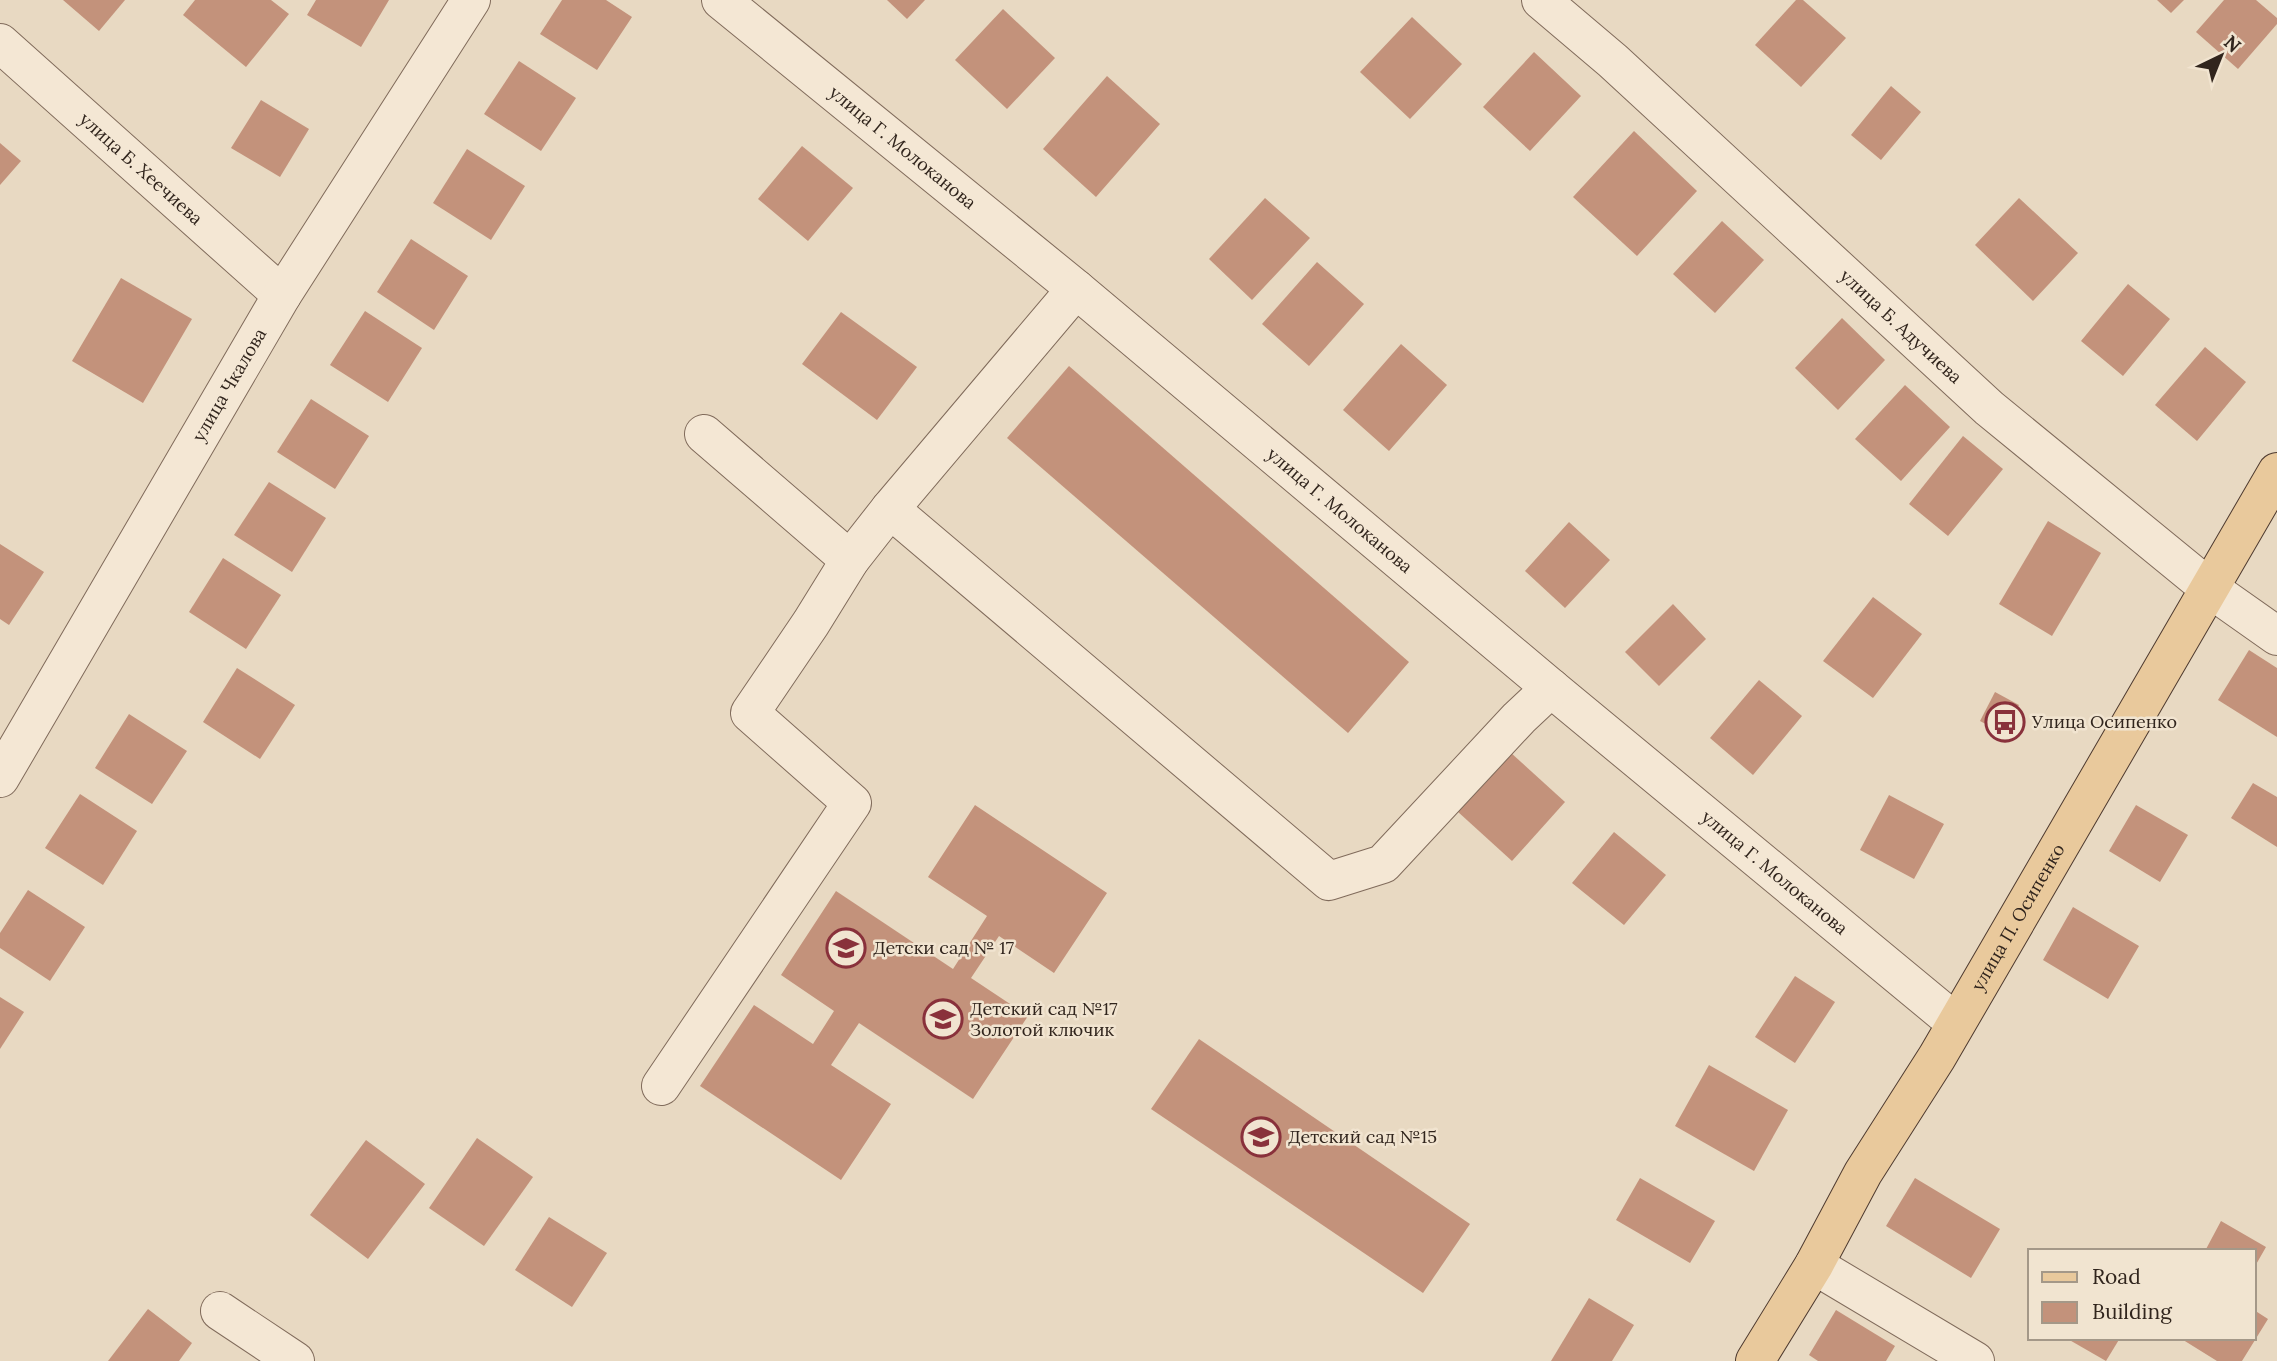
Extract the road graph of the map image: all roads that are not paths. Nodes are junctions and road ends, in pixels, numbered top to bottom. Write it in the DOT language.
graph roads {
  1 [pos="471,0"];
  2 [pos="722,0"];
  3 [pos="1541,0"];
  4 [pos="0,43"];
  5 [pos="1076,289"];
  6 [pos="282,295"];
  7 [pos="704,434"];
  8 [pos="2277,472"];
  9 [pos="890,509"];
  10 [pos="850,560"];
  11 [pos="2209,588"];
  12 [pos="2277,636"];
  13 [pos="1551,688"];
  14 [pos="0,778"];
  15 [pos="1956,1023"];
  16 [pos="661,1086"];
  17 [pos="1814,1265"];
  18 [pos="220,1311"];
  19 [pos="295,1361"];
  20 [pos="1755,1361"];
  21 [pos="1975,1361"];
  1 -- 6 [label="street, улица Чкалова"];
  2 -- 5 [label="street, улица Г. Молоканова"];
  3 -- 11 [label="street, улица Б. Адучиева"];
  4 -- 6 [label="street, улица Б. Хеечиева"];
  5 -- 9 [label="street"];
  5 -- 13 [label="street, улица Г. Молоканова"];
  6 -- 14 [label="street, улица Чкалова"];
  7 -- 10 [label="street"];
  8 -- 11 [label="main road, улица П. Осипенко"];
  9 -- 10 [label="street"];
  9 -- 13 [label="street"];
  10 -- 16 [label="street"];
  11 -- 12 [label="street, улица Б. Адучиева"];
  11 -- 15 [label="main road, улица П. Осипенко"];
  13 -- 15 [label="street, улица Г. Молоканова"];
  15 -- 17 [label="main road, улица П. Осипенко"];
  17 -- 20 [label="main road, улица П. Осипенко"];
  17 -- 21 [label="street"];
  18 -- 19 [label="street"];
}
